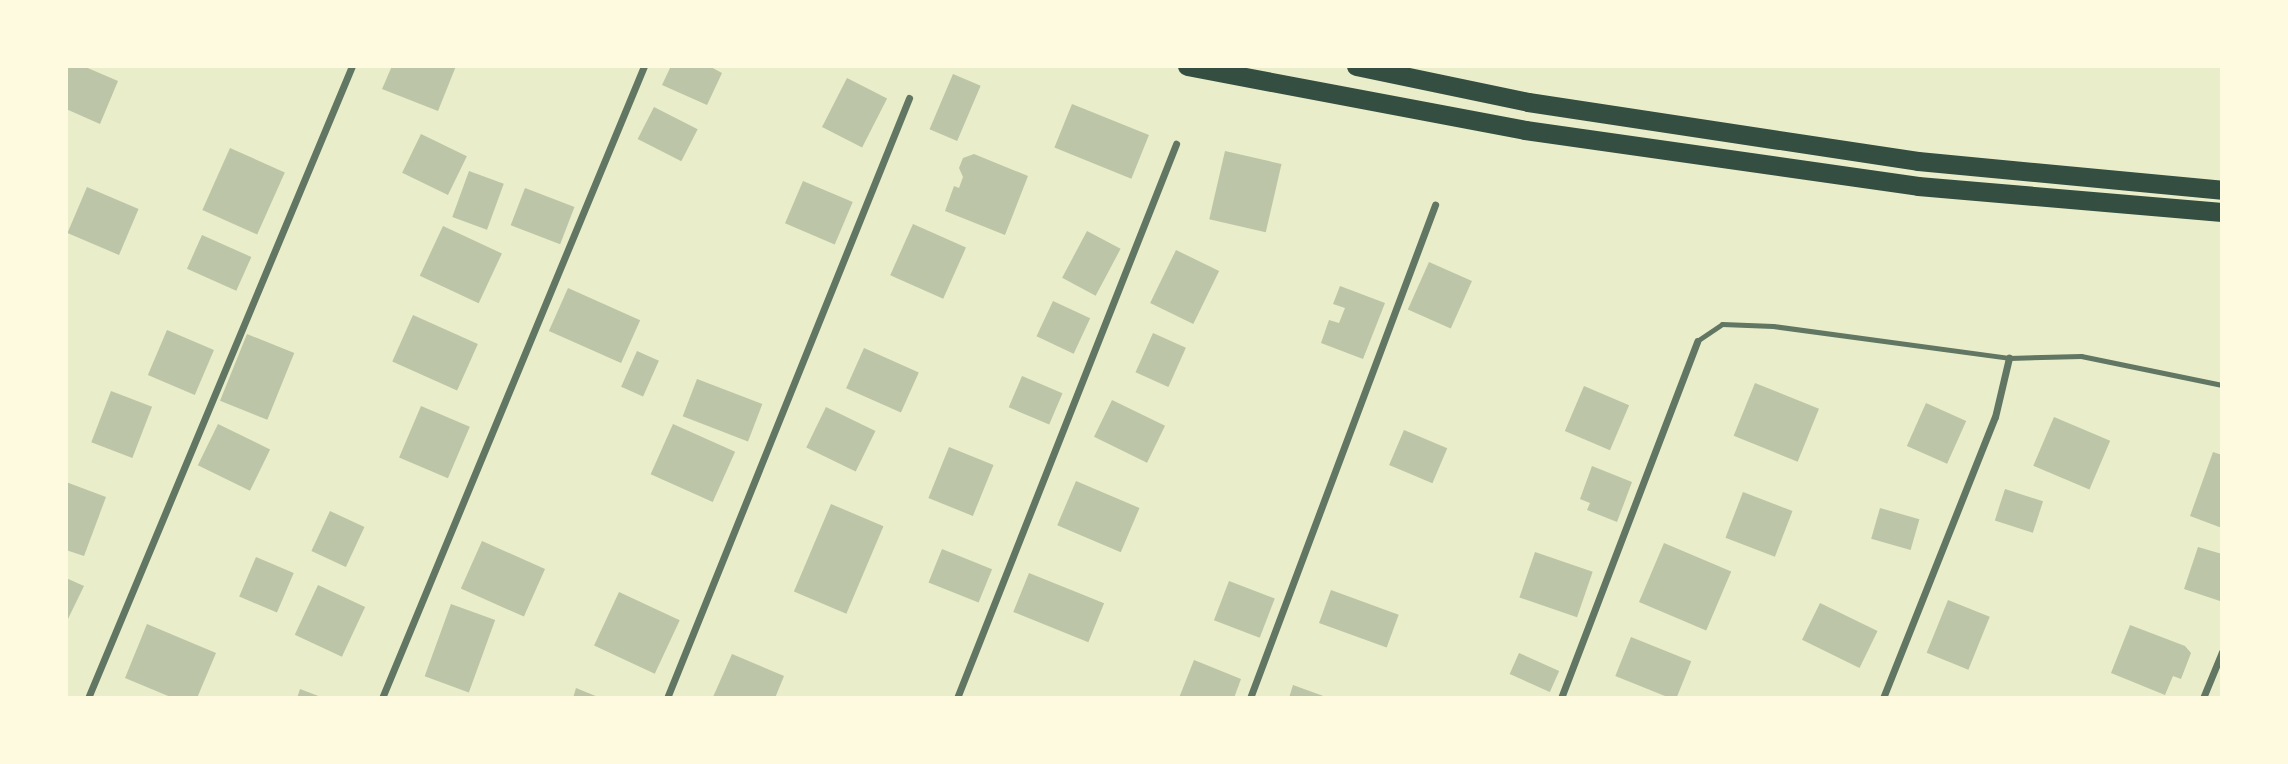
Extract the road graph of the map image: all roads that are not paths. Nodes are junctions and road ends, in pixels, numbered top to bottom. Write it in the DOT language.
graph roads {
  1 [pos="352,66"];
  2 [pos="644,66"];
  3 [pos="1186,66"];
  4 [pos="1356,66"];
  5 [pos="909,98"];
  6 [pos="1177,144"];
  7 [pos="2221,190"];
  8 [pos="1435,205"];
  9 [pos="2221,212"];
  10 [pos="1698,341"];
  11 [pos="2009,358"];
  12 [pos="2221,385"];
  13 [pos="2221,652"];
  14 [pos="88,698"];
  15 [pos="382,698"];
  16 [pos="667,698"];
  17 [pos="957,698"];
  18 [pos="1250,698"];
  19 [pos="1561,698"];
  20 [pos="1883,698"];
  21 [pos="2203,698"];
  1 -- 14 [label="street"];
  2 -- 15 [label="street"];
  3 -- 9 [label="highway"];
  4 -- 7 [label="highway"];
  5 -- 16 [label="street"];
  6 -- 17 [label="street"];
  8 -- 18 [label="street"];
  10 -- 11 [label="lane"];
  10 -- 19 [label="street"];
  11 -- 12 [label="lane"];
  11 -- 20 [label="street"];
  13 -- 21 [label="street"];
}
